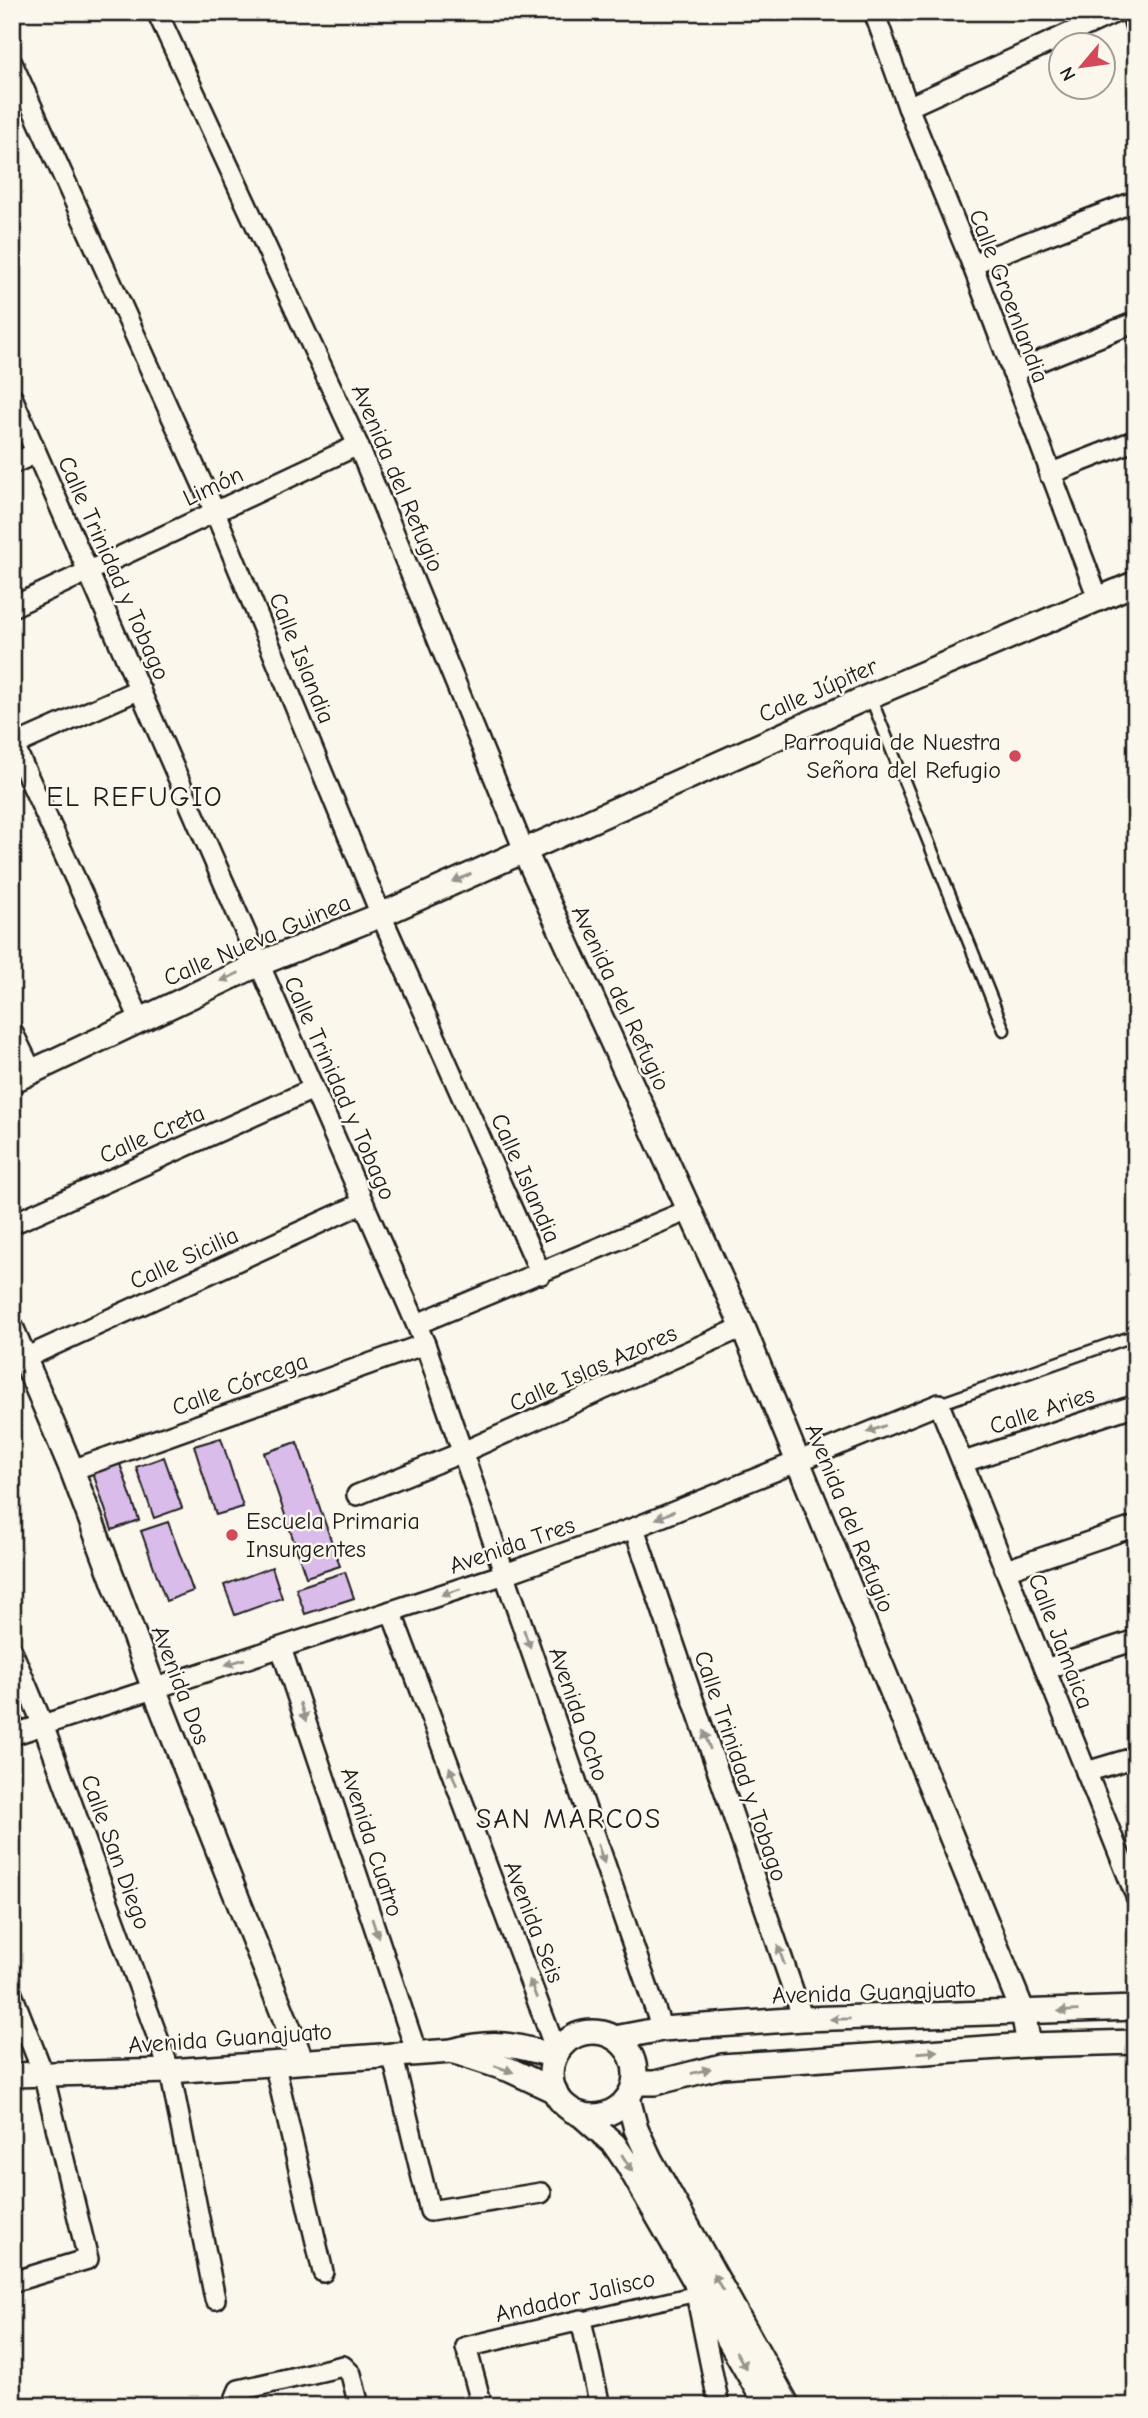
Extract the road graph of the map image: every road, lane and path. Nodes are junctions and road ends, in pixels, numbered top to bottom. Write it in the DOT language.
graph roads {
  1 [pos="157,12"];
  2 [pos="874,12"];
  3 [pos="1116,12"];
  4 [pos="1130,12"];
  5 [pos="1136,28"];
  6 [pos="12,63"];
  7 [pos="908,107"];
  8 [pos="1136,201"];
  9 [pos="972,264"];
  10 [pos="1136,322"];
  11 [pos="1012,372"];
  12 [pos="12,397"];
  13 [pos="1136,440"];
  14 [pos="358,445"];
  15 [pos="36,453"];
  16 [pos="12,464"];
  17 [pos="1049,474"];
  18 [pos="215,512"];
  19 [pos="89,573"];
  20 [pos="1136,583"];
  21 [pos="1098,598"];
  22 [pos="12,607"];
  23 [pos="140,690"];
  24 [pos="870,696"];
  25 [pos="13,746"];
  26 [pos="524,850"];
  27 [pos="381,915"];
  28 [pos="259,964"];
  29 [pos="140,1019"];
  30 [pos="1004,1030"];
  31 [pos="12,1031"];
  32 [pos="22,1077"];
  33 [pos="313,1088"];
  34 [pos="363,1203"];
  35 [pos="689,1210"];
  36 [pos="12,1224"];
  37 [pos="541,1274"];
  38 [pos="417,1324"];
  39 [pos="743,1327"];
  40 [pos="12,1329"];
  41 [pos="1136,1335"];
  42 [pos="425,1344"];
  43 [pos="25,1358"];
  44 [pos="939,1404"];
  45 [pos="1136,1405"];
  46 [pos="463,1452"];
  47 [pos="797,1460"];
  48 [pos="964,1462"];
  49 [pos="72,1470"];
  50 [pos="357,1495"];
  51 [pos="1136,1526"];
  52 [pos="634,1528"];
  53 [pos="1006,1570"];
  54 [pos="505,1574"];
  55 [pos="391,1611"];
  56 [pos="1136,1640"];
  57 [pos="281,1647"];
  58 [pos="12,1651"];
  59 [pos="1045,1669"];
  60 [pos="153,1686"];
  61 [pos="43,1725"];
  62 [pos="12,1735"];
  63 [pos="1136,1757"];
  64 [pos="1086,1772"];
  65 [pos="1131,1869"];
  66 [pos="1136,1896"];
  67 [pos="12,1994"];
  68 [pos="1136,2008"];
  69 [pos="1023,2012"];
  70 [pos="803,2019"];
  71 [pos="662,2029"];
  72 [pos="615,2038"];
  73 [pos="1136,2042"];
  74 [pos="1029,2045"];
  75 [pos="416,2051"];
  76 [pos="452,2051"];
  77 [pos="392,2053"];
  78 [pos="556,2055"];
  79 [pos="301,2059"];
  80 [pos="274,2062"];
  81 [pos="170,2071"];
  82 [pos="43,2073"];
  83 [pos="12,2075"];
  84 [pos="555,2091"];
  85 [pos="631,2091"];
  86 [pos="580,2114"];
  87 [pos="541,2193"];
  88 [pos="323,2272"];
  89 [pos="12,2282"];
  90 [pos="694,2286"];
  91 [pos="215,2299"];
  92 [pos="581,2320"];
  93 [pos="239,2398"];
  94 [pos="359,2406"];
  95 [pos="482,2406"];
  96 [pos="600,2406"];
  97 [pos="719,2406"];
  98 [pos="767,2406"];
  99 [pos="788,2406"];
  1 -- 14 [label="street, Avenida del Refugio"];
  2 -- 7 [label="street, Calle Groenlandia"];
  3 -- 7 [label="street"];
  4 -- 5 [label="street"];
  6 -- 18 [label="street, Calle Islandia"];
  7 -- 9 [label="street, Calle Groenlandia"];
  8 -- 9 [label="street"];
  9 -- 11 [label="street, Calle Groenlandia"];
  10 -- 11 [label="street"];
  11 -- 17 [label="street, Calle Groenlandia"];
  12 -- 15 [label="street, Calle Trinidad y Tobago"];
  13 -- 17 [label="street"];
  14 -- 18 [label="street, Limón"];
  14 -- 26 [label="street, Avenida del Refugio"];
  15 -- 16 [label="street"];
  15 -- 19 [label="street, Calle Trinidad y Tobago"];
  17 -- 21 [label="street, Calle Groenlandia"];
  18 -- 19 [label="street, Limón"];
  18 -- 27 [label="street, Calle Islandia"];
  19 -- 22 [label="street, Limón"];
  19 -- 23 [label="street, Calle Trinidad y Tobago"];
  20 -- 21 [label="street, Calle Júpiter"];
  21 -- 24 [label="street, Calle Júpiter"];
  23 -- 25 [label="street"];
  23 -- 28 [label="street, Calle Trinidad y Tobago"];
  24 -- 26 [label="street, Calle Júpiter"];
  24 -- 30 [label="lane"];
  25 -- 29 [label="street"];
  26 -- 27 [label="street, Calle Nueva Guinea, one-way"];
  26 -- 35 [label="street, Avenida del Refugio"];
  27 -- 28 [label="street, Calle Nueva Guinea"];
  27 -- 37 [label="street, Calle Islandia"];
  28 -- 29 [label="street, Calle Nueva Guinea, one-way"];
  28 -- 33 [label="street, Calle Trinidad y Tobago"];
  29 -- 32 [label="street, Calle Nueva Guinea"];
  31 -- 32 [label="street"];
  33 -- 34 [label="street, Calle Trinidad y Tobago"];
  33 -- 36 [label="street, Calle Creta"];
  34 -- 38 [label="street, Calle Trinidad y Tobago"];
  34 -- 43 [label="street, Calle Sicilia"];
  35 -- 37 [label="street"];
  35 -- 39 [label="street, Avenida del Refugio"];
  37 -- 38 [label="street"];
  38 -- 42 [label="street, Calle Trinidad y Tobago"];
  39 -- 46 [label="street, Calle Islas Azores"];
  39 -- 47 [label="street, Avenida del Refugio"];
  40 -- 43 [label="street, Avenida Dos"];
  41 -- 44 [label="lane"];
  42 -- 46 [label="street, Calle Trinidad y Tobago"];
  42 -- 49 [label="street, Calle Córcega"];
  43 -- 49 [label="street, Avenida Dos"];
  44 -- 47 [label="street, Avenida Tres, one-way"];
  44 -- 48 [label="street, Calle Jamaica"];
  45 -- 48 [label="street, Calle Aries"];
  46 -- 50 [label="street, Calle Islas Azores"];
  46 -- 54 [label="street, Calle Trinidad y Tobago"];
  47 -- 52 [label="street, Avenida Tres, one-way"];
  47 -- 69 [label="street, Avenida del Refugio"];
  48 -- 53 [label="street, Calle Jamaica"];
  49 -- 60 [label="street, Avenida Dos"];
  51 -- 53 [label="street"];
  52 -- 54 [label="street, Avenida Tres"];
  70 -- 52 [label="street, Calle Trinidad y Tobago, one-way"];
  53 -- 59 [label="street, Calle Jamaica"];
  54 -- 55 [label="street, Avenida Tres, one-way"];
  54 -- 71 [label="street, Avenida Ocho, one-way"];
  55 -- 57 [label="street, Avenida Tres"];
  78 -- 55 [label="street, Avenida Seis, one-way"];
  56 -- 59 [label="street"];
  57 -- 60 [label="street, Avenida Tres, one-way"];
  57 -- 75 [label="street, Avenida Cuatro, one-way"];
  58 -- 61 [label="street, Calle San Diego"];
  59 -- 64 [label="street, Calle Jamaica"];
  60 -- 61 [label="street, Avenida Tres"];
  60 -- 79 [label="street, Avenida Dos"];
  61 -- 62 [label="street, Avenida Tres"];
  61 -- 81 [label="street, Calle San Diego"];
  63 -- 64 [label="street"];
  64 -- 65 [label="street, Calle Jamaica"];
  65 -- 66 [label="street, Calle Jamaica"];
  67 -- 82 [label="street"];
  68 -- 69 [label="street, Avenida Guanajuato, one-way"];
  69 -- 70 [label="street, Avenida Guanajuato, one-way"];
  69 -- 74 [label="street, Avenida del Refugio"];
  70 -- 71 [label="street, Avenida Guanajuato"];
  71 -- 72 [label="street, Avenida Guanajuato"];
  72 -- 78 [label="street"];
  72 -- 85 [label="street"];
  73 -- 74 [label="street"];
  85 -- 74 [label="street, one-way"];
  75 -- 76 [label="street, Avenida Guanajuato"];
  75 -- 77 [label="street, Avenida Guanajuato"];
  76 -- 78 [label="street, Avenida Guanajuato"];
  76 -- 84 [label="street, Avenida Guanajuato, one-way"];
  77 -- 79 [label="street, Avenida Guanajuato"];
  77 -- 87 [label="street"];
  78 -- 84 [label="street"];
  79 -- 80 [label="street, Avenida Guanajuato"];
  80 -- 81 [label="street, Avenida Guanajuato"];
  80 -- 88 [label="street"];
  81 -- 82 [label="street, Avenida Guanajuato"];
  81 -- 91 [label="street, Calle San Diego"];
  82 -- 83 [label="street, Avenida Guanajuato"];
  82 -- 89 [label="street"];
  84 -- 86 [label="street"];
  85 -- 86 [label="street"];
  99 -- 85 [label="street, one-way"];
  86 -- 90 [label="street, one-way"];
  90 -- 92 [label="street, Andador Jalisco"];
  90 -- 97 [label="street"];
  90 -- 98 [label="street, one-way"];
  92 -- 95 [label="street, Andador Jalisco"];
  92 -- 96 [label="street"];
  93 -- 94 [label="street"];
}
